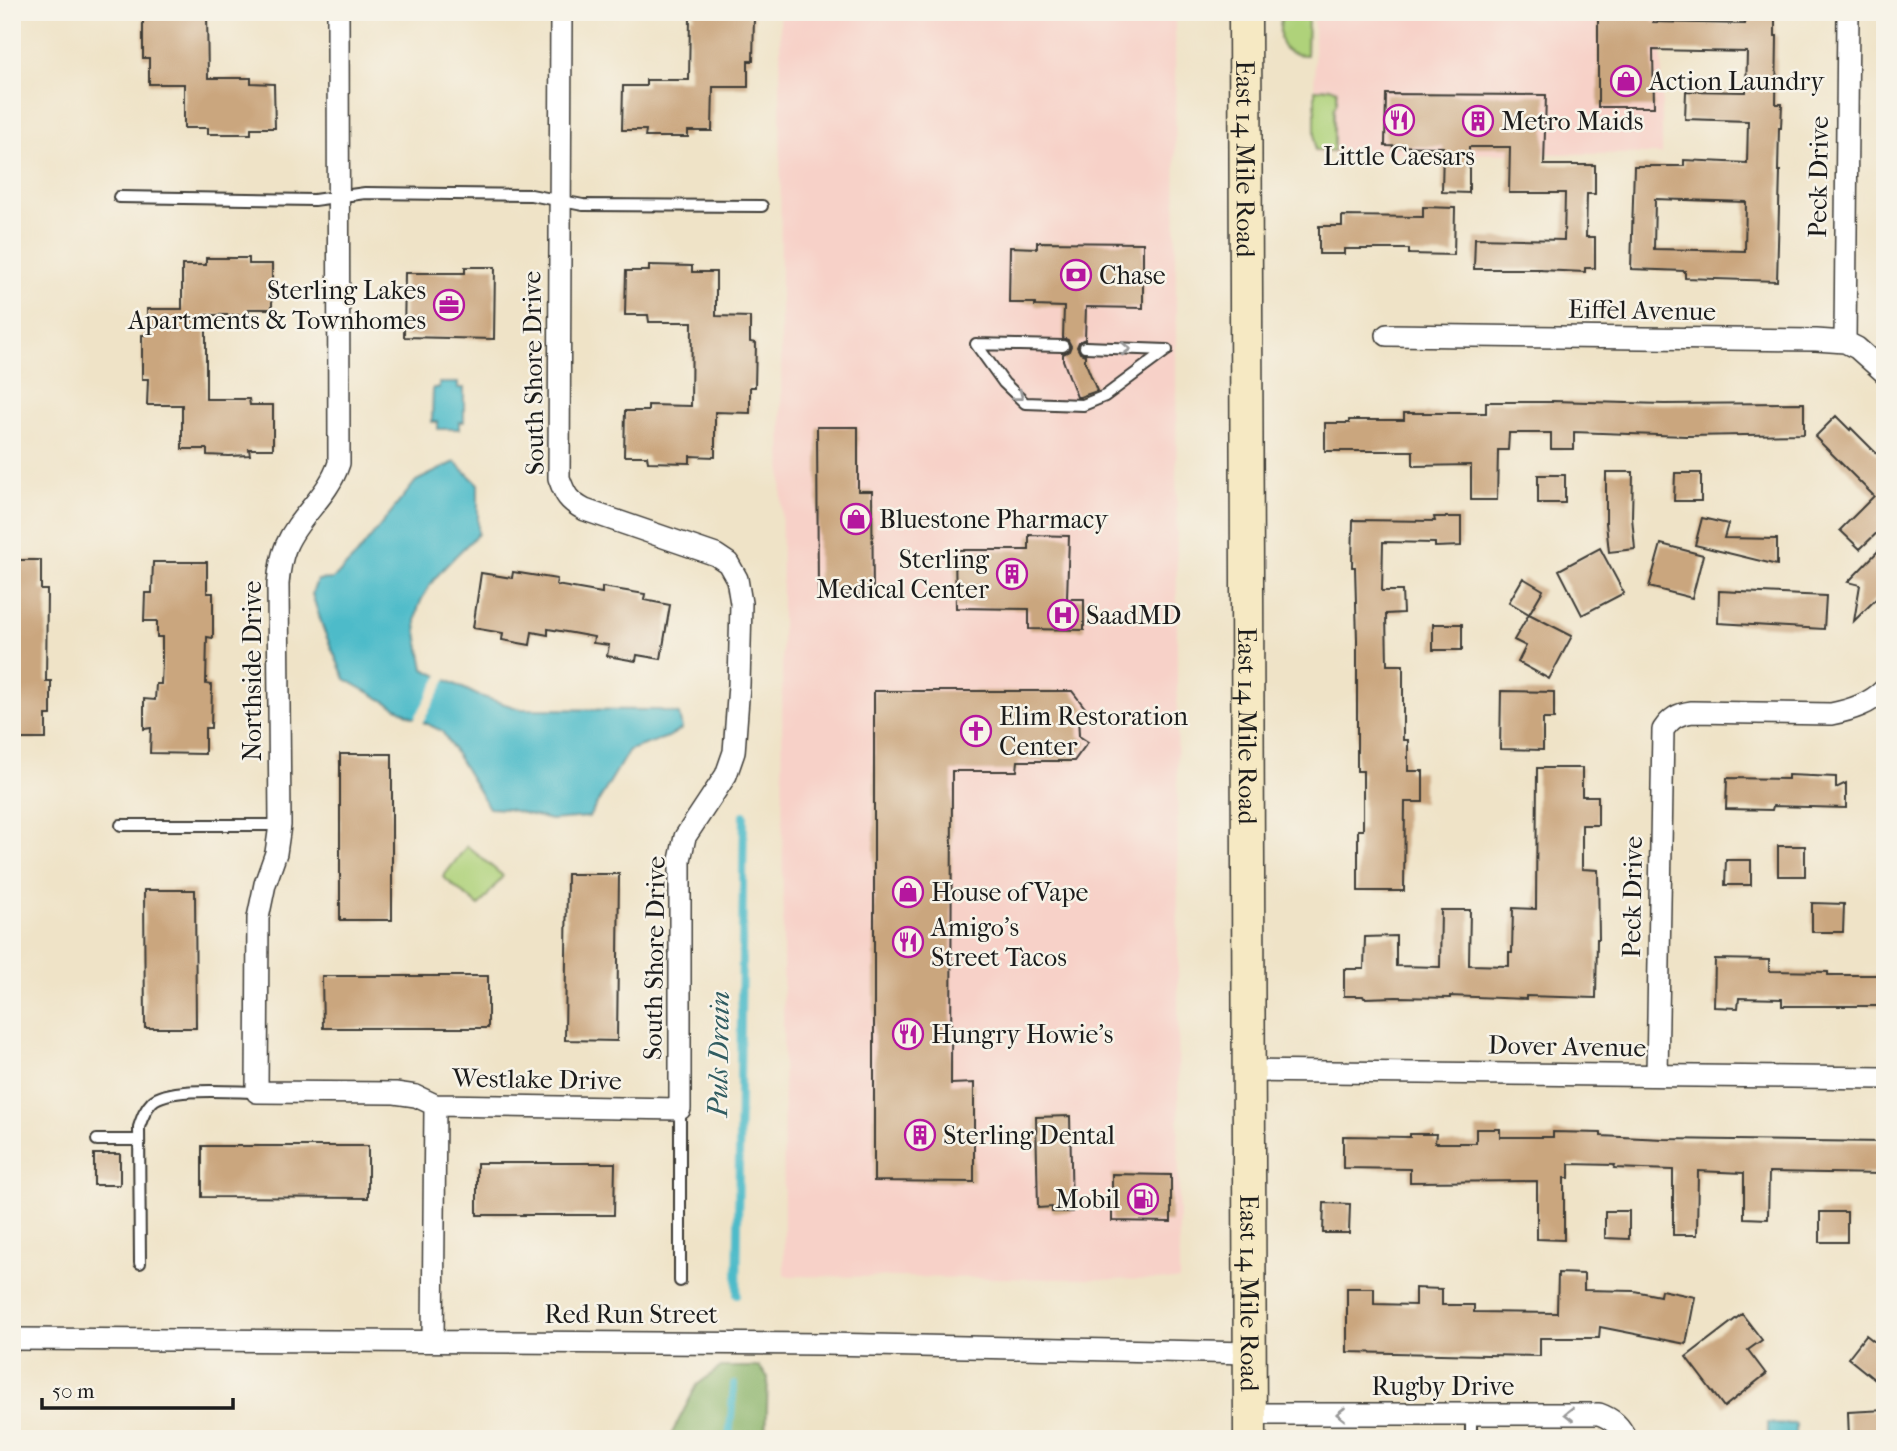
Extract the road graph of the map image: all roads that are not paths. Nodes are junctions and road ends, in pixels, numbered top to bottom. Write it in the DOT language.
graph roads {
  1 [pos="338,12"];
  2 [pos="561,12"];
  3 [pos="1245,12"];
  4 [pos="1848,12"];
  5 [pos="119,197"];
  6 [pos="339,197"];
  7 [pos="560,200"];
  8 [pos="762,206"];
  9 [pos="1387,335"];
  10 [pos="1845,342"];
  11 [pos="1063,346"];
  12 [pos="1085,347"];
  13 [pos="1885,373"];
  14 [pos="1885,689"];
  15 [pos="121,825"];
  16 [pos="280,825"];
  17 [pos="1249,1071"];
  18 [pos="1657,1075"];
  19 [pos="1885,1078"];
  20 [pos="257,1093"];
  21 [pos="435,1105"];
  22 [pos="680,1108"];
  23 [pos="97,1140"];
  24 [pos="139,1140"];
  25 [pos="140,1263"];
  26 [pos="680,1281"];
  27 [pos="12,1339"];
  28 [pos="433,1340"];
  29 [pos="1250,1353"];
  30 [pos="1471,1414"];
  31 [pos="1250,1426"];
  32 [pos="1471,1439"];
  33 [pos="1626,1439"];
  1 -- 6 [label="street, Northside Drive"];
  2 -- 7 [label="street, South Shore Drive"];
  3 -- 17 [label="main road, East 14 Mile Road"];
  4 -- 10 [label="street, Peck Drive"];
  5 -- 6 [label="lane"];
  6 -- 7 [label="lane"];
  6 -- 16 [label="street, Northside Drive"];
  7 -- 8 [label="lane"];
  7 -- 22 [label="street, South Shore Drive"];
  9 -- 10 [label="street, Eiffel Avenue"];
  10 -- 13 [label="street"];
  11 -- 12 [label="lane"];
  14 -- 18 [label="street, Peck Drive"];
  15 -- 16 [label="lane"];
  16 -- 20 [label="street, Northside Drive"];
  17 -- 18 [label="street, Dover Avenue"];
  17 -- 29 [label="main road, East 14 Mile Road"];
  18 -- 19 [label="street, Dover Avenue"];
  20 -- 21 [label="street, Westlake Drive"];
  20 -- 24 [label="lane"];
  21 -- 22 [label="street, Westlake Drive"];
  21 -- 28 [label="street, Westlake Drive"];
  22 -- 26 [label="lane"];
  23 -- 24 [label="lane"];
  24 -- 25 [label="lane"];
  27 -- 28 [label="street, Red Run Street"];
  28 -- 29 [label="street, Red Run Street"];
  29 -- 31 [label="main road, East 14 Mile Road"];
  30 -- 31 [label="street, Rugby Drive, one-way"];
  30 -- 32 [label="lane"];
  33 -- 30 [label="street, Rugby Drive, one-way"];
}
